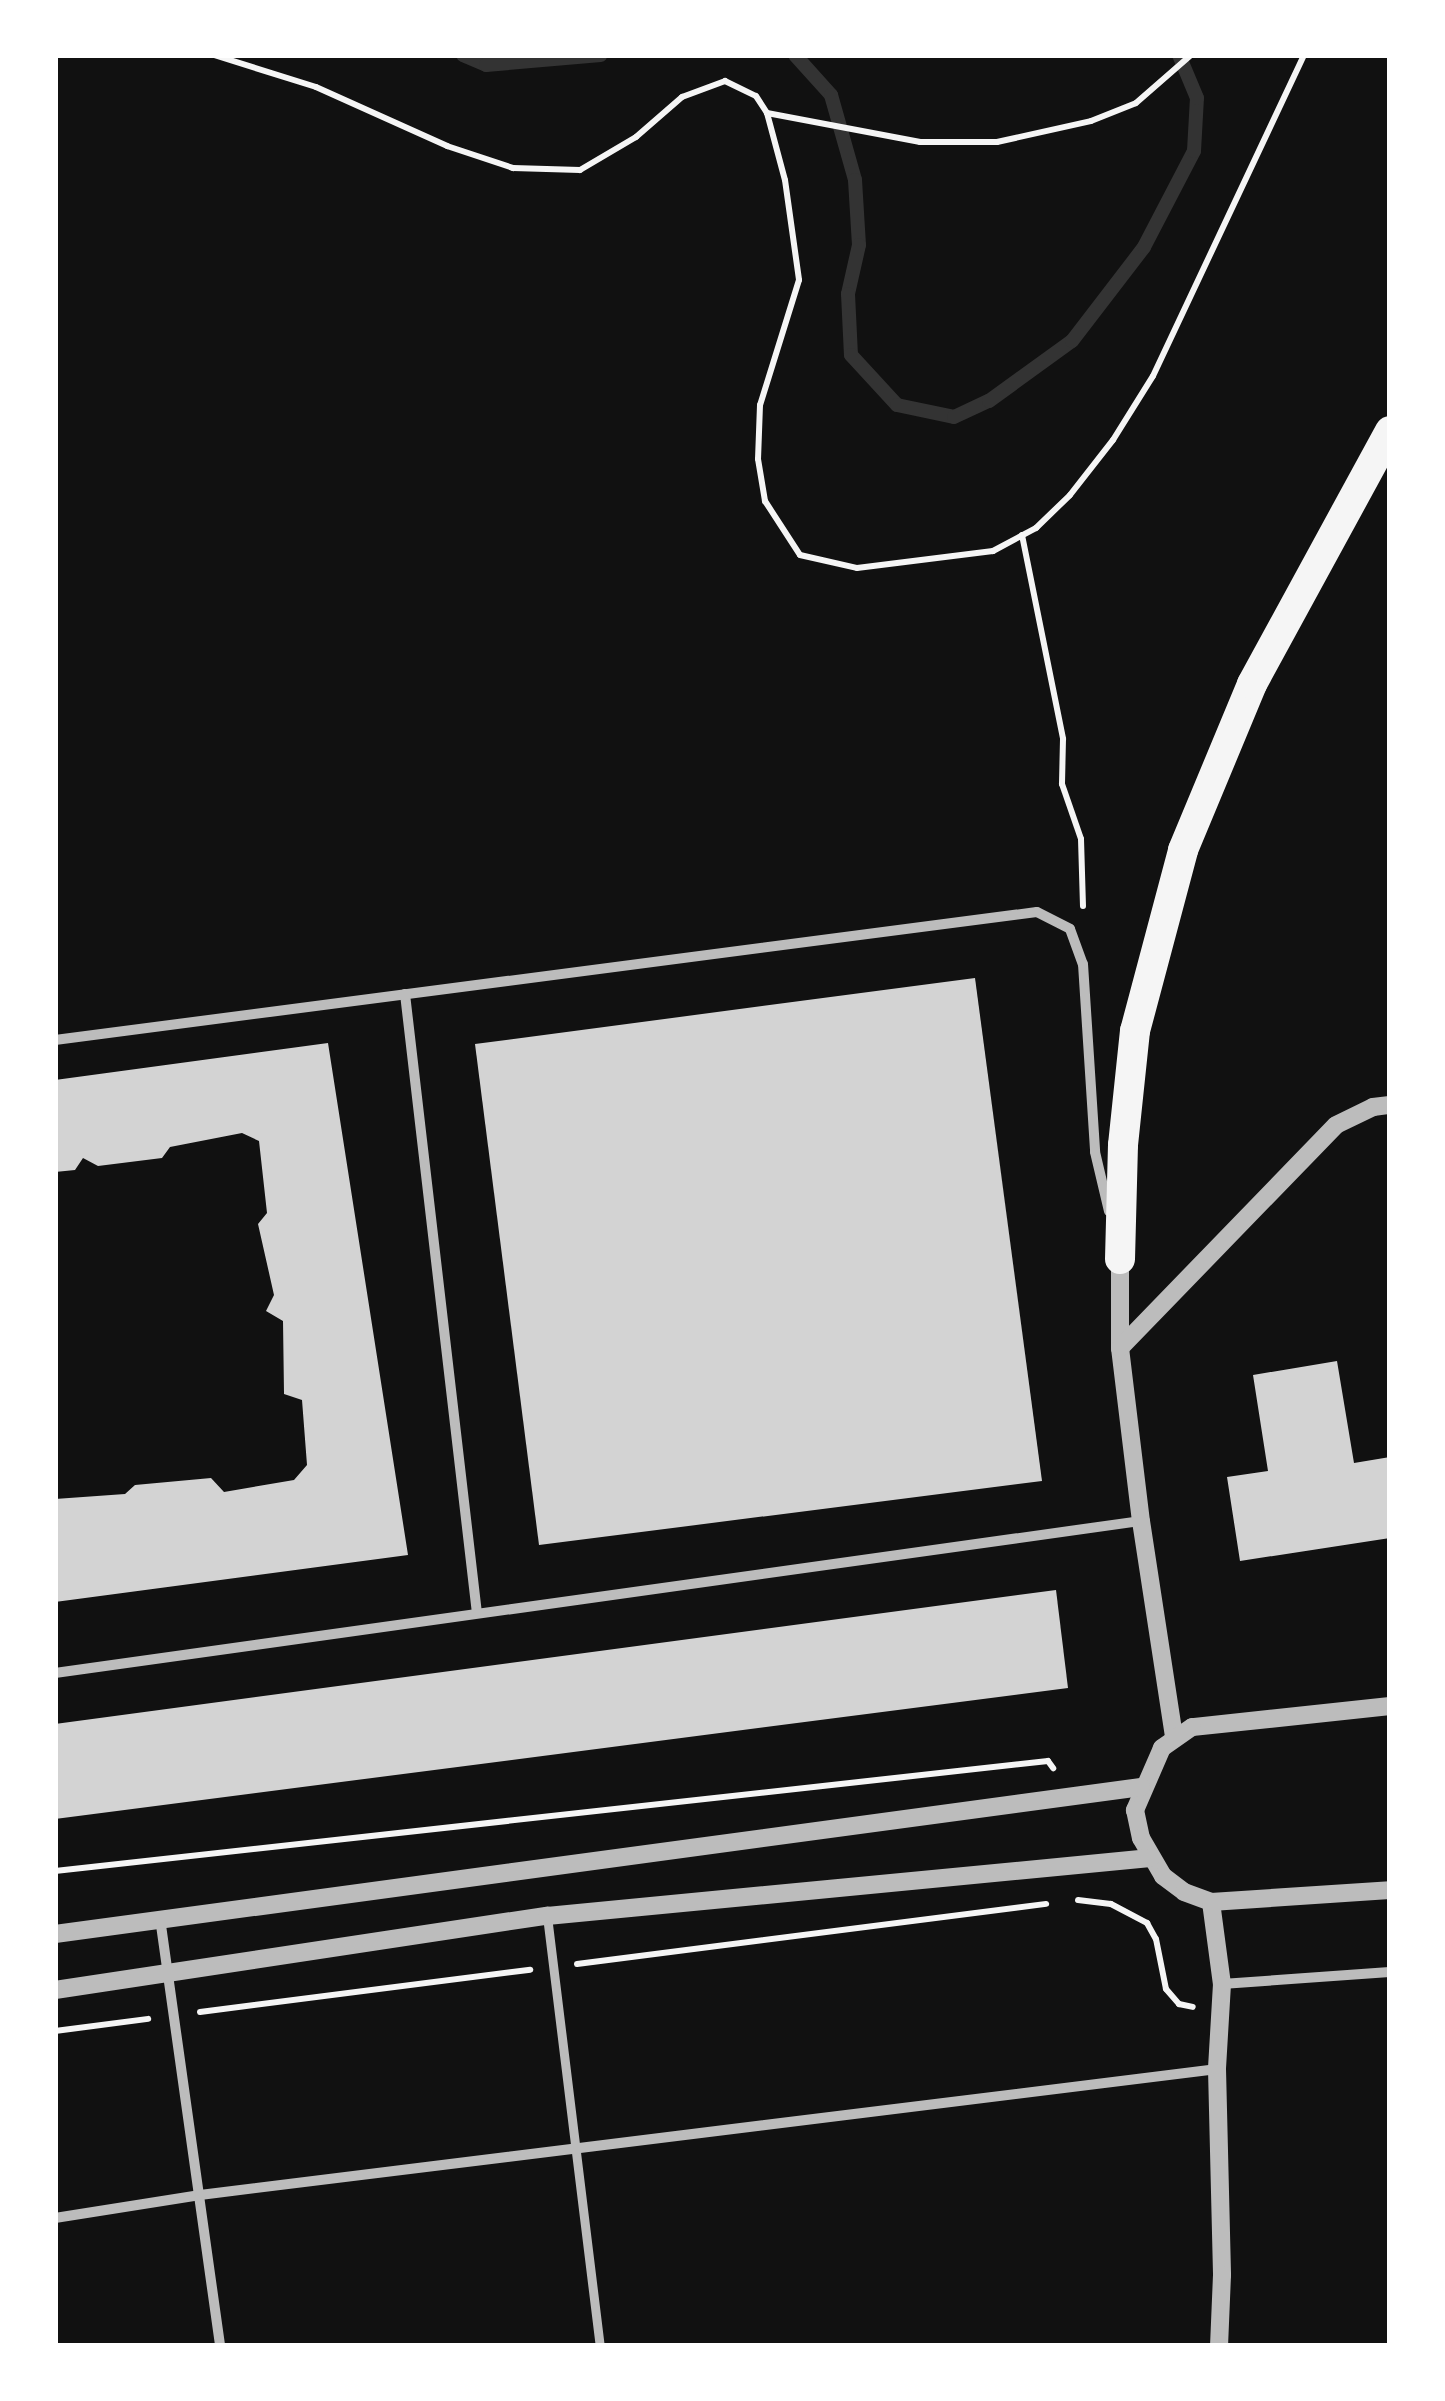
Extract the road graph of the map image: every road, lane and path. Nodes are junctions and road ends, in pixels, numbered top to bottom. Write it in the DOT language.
graph roads {
  1 [pos="214,55"];
  2 [pos="1190,55"];
  3 [pos="1304,55"];
  4 [pos="767,113"];
  5 [pos="1390,431"];
  6 [pos="1022,535"];
  7 [pos="1077,948"];
  8 [pos="405,994"];
  9 [pos="55,1040"];
  10 [pos="1390,1106"];
  11 [pos="1120,1259"];
  12 [pos="1120,1348"];
  13 [pos="1140,1521"];
  14 [pos="477,1613"];
  15 [pos="55,1673"];
  16 [pos="1390,1706"];
  17 [pos="1174,1737"];
  18 [pos="1142,1787"];
  19 [pos="1070,1796"];
  20 [pos="1150,1858"];
  21 [pos="1074,1865"];
  22 [pos="55,1871"];
  23 [pos="1390,1890"];
  24 [pos="1077,1900"];
  25 [pos="1211,1902"];
  26 [pos="547,1916"];
  27 [pos="160,1917"];
  28 [pos="55,1934"];
  29 [pos="553,1966"];
  30 [pos="1390,1972"];
  31 [pos="166,1975"];
  32 [pos="1222,1984"];
  33 [pos="55,1990"];
  34 [pos="1220,2012"];
  35 [pos="172,2016"];
  36 [pos="55,2031"];
  37 [pos="1218,2069"];
  38 [pos="575,2149"];
  39 [pos="200,2195"];
  40 [pos="55,2218"];
  41 [pos="220,2346"];
  42 [pos="600,2346"];
  43 [pos="1219,2346"];
  1 -- 4 [label="path"];
  2 -- 4 [label="path"];
  3 -- 6 [label="path"];
  4 -- 6 [label="path"];
  5 -- 11 [label="highway"];
  6 -- 7 [label="path"];
  7 -- 8 [label="street"];
  7 -- 11 [label="street"];
  8 -- 9 [label="street"];
  8 -- 14 [label="street"];
  10 -- 12 [label="street"];
  11 -- 12 [label="street"];
  12 -- 13 [label="street"];
  13 -- 14 [label="street"];
  13 -- 17 [label="street"];
  14 -- 15 [label="street"];
  16 -- 17 [label="street"];
  17 -- 18 [label="street"];
  18 -- 19 [label="street"];
  18 -- 20 [label="street"];
  19 -- 22 [label="path"];
  19 -- 27 [label="street"];
  20 -- 21 [label="street"];
  20 -- 25 [label="street"];
  21 -- 24 [label="path"];
  21 -- 26 [label="street"];
  23 -- 25 [label="street"];
  24 -- 29 [label="path"];
  24 -- 34 [label="path"];
  25 -- 32 [label="street"];
  26 -- 29 [label="street"];
  26 -- 31 [label="street"];
  27 -- 28 [label="street"];
  27 -- 31 [label="street"];
  29 -- 35 [label="path"];
  29 -- 38 [label="street"];
  30 -- 32 [label="street"];
  31 -- 33 [label="street"];
  31 -- 35 [label="street"];
  32 -- 34 [label="street"];
  34 -- 37 [label="street"];
  35 -- 36 [label="path"];
  35 -- 39 [label="street"];
  37 -- 38 [label="street"];
  37 -- 43 [label="street"];
  38 -- 39 [label="street"];
  38 -- 42 [label="street"];
  39 -- 40 [label="street"];
  39 -- 41 [label="street"];
}
